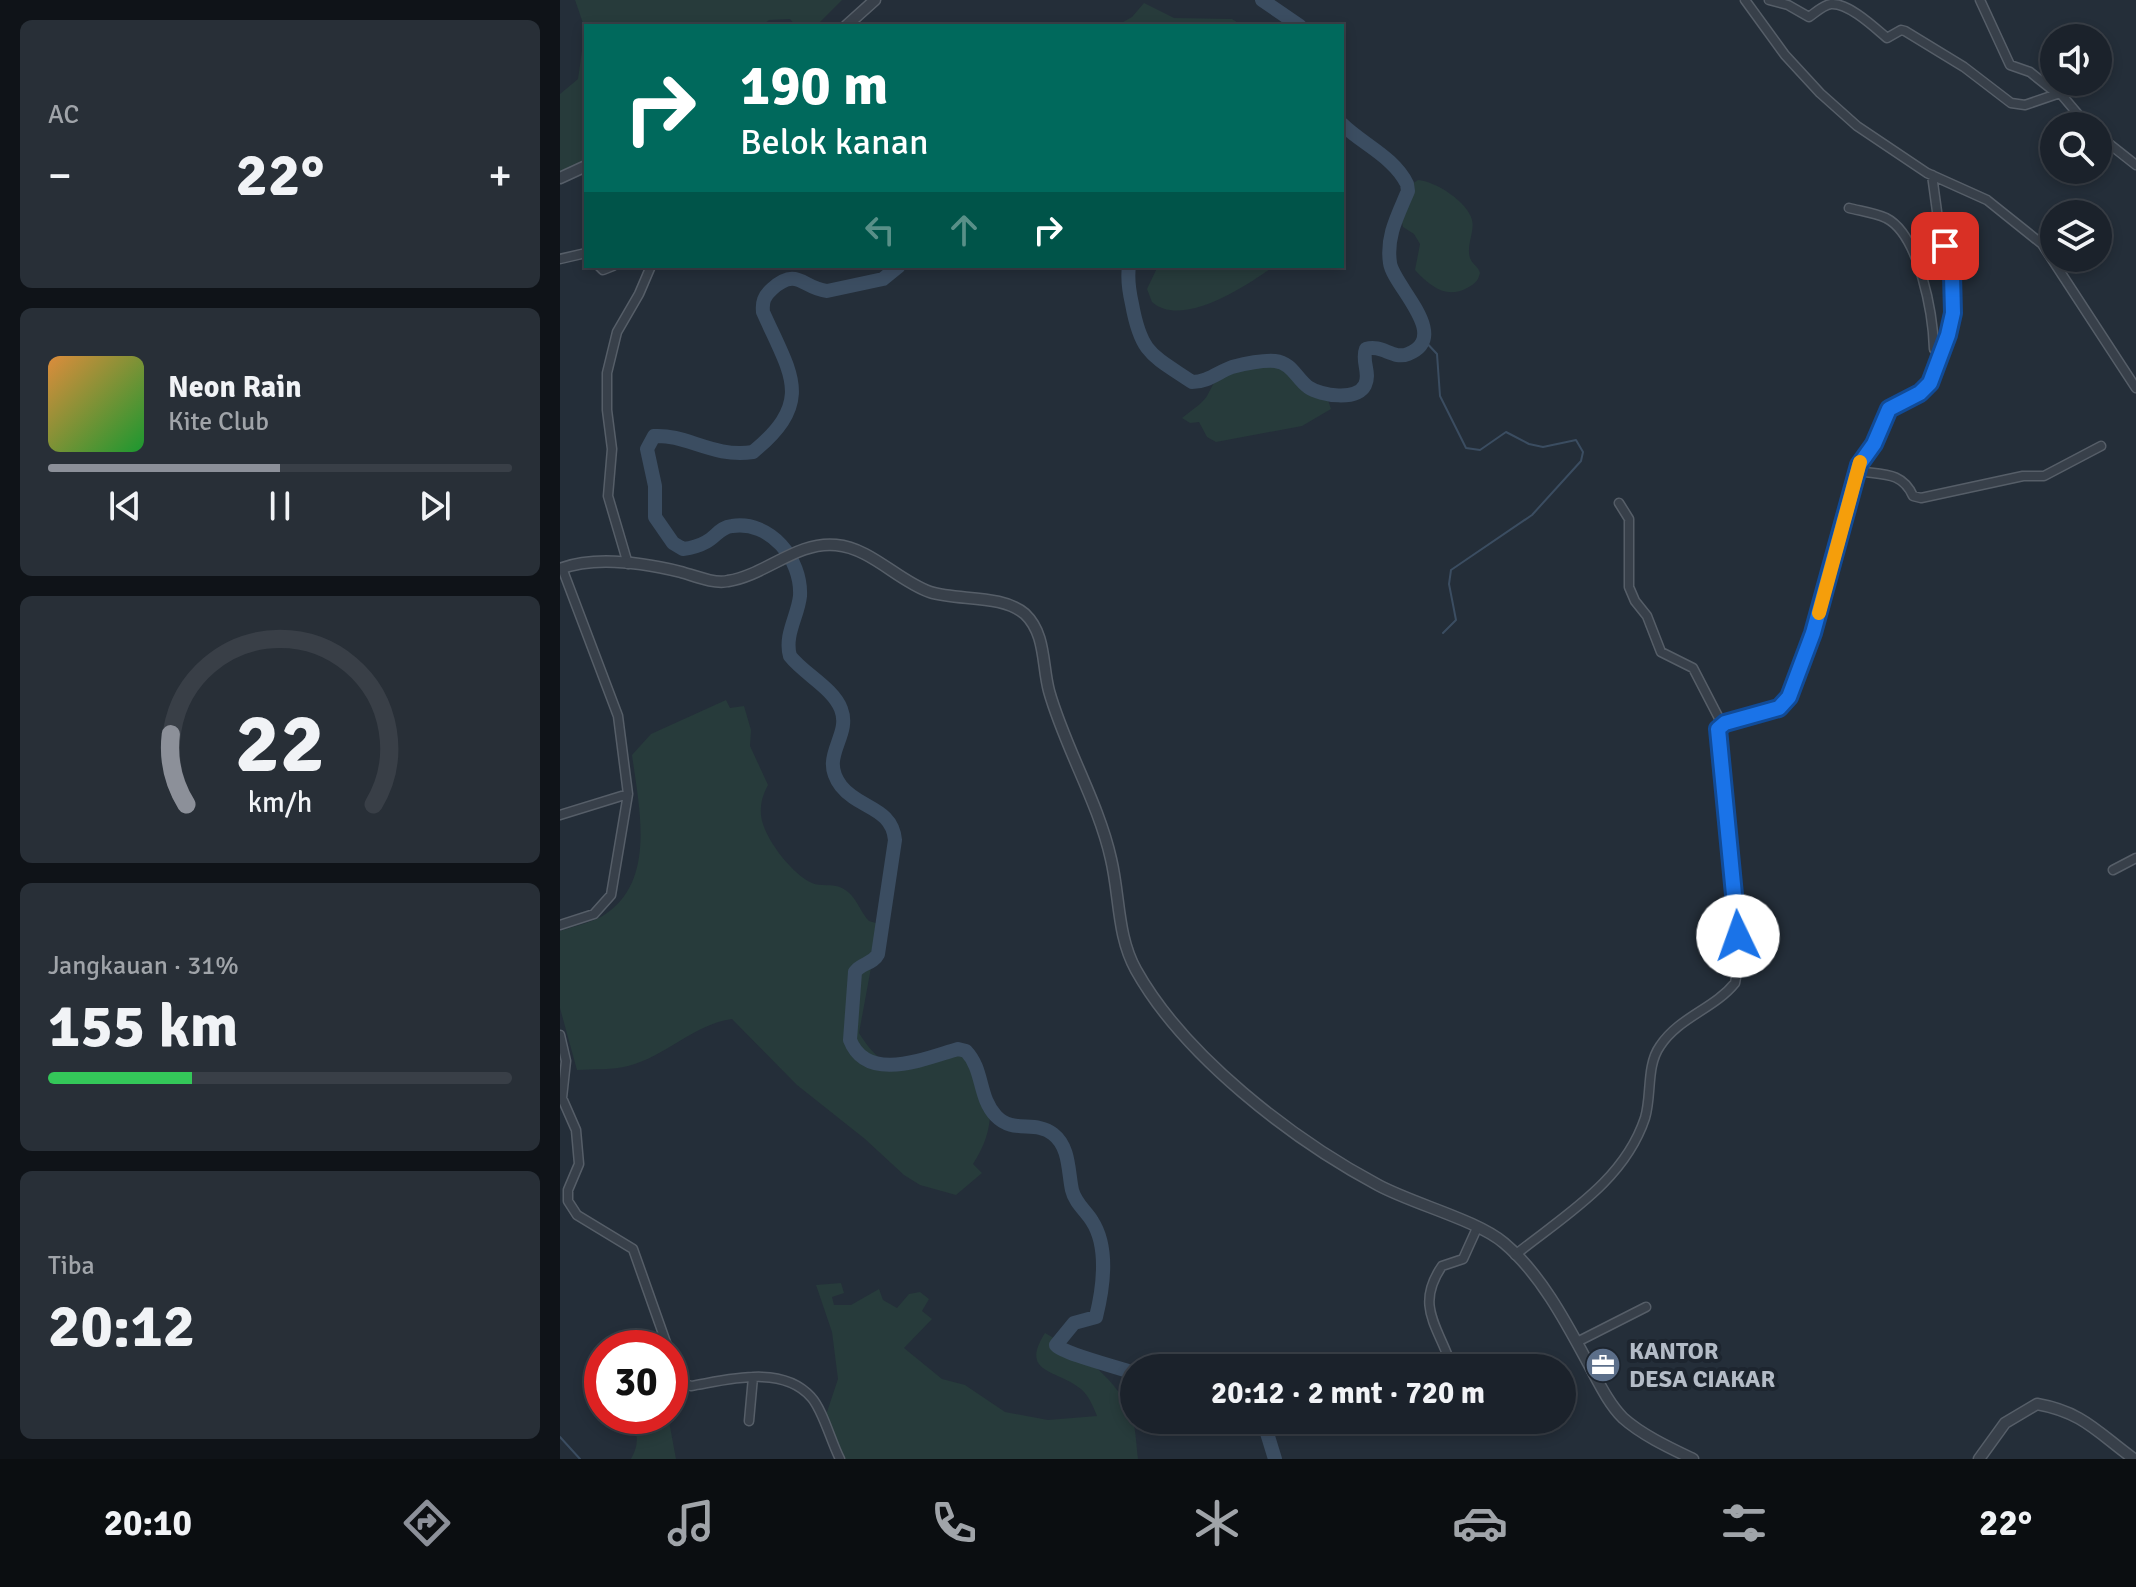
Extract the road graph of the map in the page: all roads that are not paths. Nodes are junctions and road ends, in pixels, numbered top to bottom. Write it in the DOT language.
graph roads {
  1 [pos="875,0"];
  2 [pos="1745,0"];
  3 [pos="1769,0"];
  4 [pos="1980,0"];
  5 [pos="848,24"];
  6 [pos="2040,80"];
  7 [pos="2047,96"];
  8 [pos="2062,96"];
  9 [pos="2076,112"];
  10 [pos="2112,146"];
  11 [pos="2136,165"];
  12 [pos="584,167"];
  13 [pos="1932,175"];
  14 [pos="560,178"];
  15 [pos="1849,208"];
  16 [pos="584,253"];
  17 [pos="560,259"];
  18 [pos="650,268"];
  19 [pos="1941,354"];
  20 [pos="2136,388"];
  21 [pos="2101,446"];
  22 [pos="1857,471"];
  23 [pos="1619,503"];
  24 [pos="628,564"];
  25 [pos="561,569"];
  26 [pos="1722,724"];
  27 [pos="628,794"];
  28 [pos="560,815"];
  29 [pos="2136,858"];
  30 [pos="2113,870"];
  31 [pos="560,925"];
  32 [pos="560,1035"];
  33 [pos="1477,1228"];
  34 [pos="1515,1255"];
  35 [pos="1646,1307"];
  36 [pos="662,1330"];
  37 [pos="1577,1342"];
  38 [pos="1447,1354"];
  39 [pos="753,1377"];
  40 [pos="688,1385"];
  41 [pos="749,1421"];
  42 [pos="840,1459"];
  43 [pos="1693,1459"];
  44 [pos="1979,1459"];
  45 [pos="2134,1459"];
  1 -- 5 [label="street"];
  2 -- 13 [label="street"];
  3 -- 7 [label="street"];
  4 -- 6 [label="street"];
  8 -- 9 [label="street"];
  10 -- 11 [label="street"];
  12 -- 14 [label="street"];
  13 -- 19 [label="street"];
  13 -- 20 [label="street"];
  15 -- 19 [label="street"];
  16 -- 17 [label="street"];
  18 -- 24 [label="street"];
  19 -- 22 [label="street"];
  21 -- 22 [label="street"];
  22 -- 26 [label="street"];
  23 -- 26 [label="street"];
  24 -- 25 [label="street"];
  24 -- 33 [label="street"];
  25 -- 27 [label="street"];
  26 -- 34 [label="street"];
  27 -- 28 [label="street"];
  27 -- 31 [label="street"];
  29 -- 30 [label="street"];
  32 -- 36 [label="street"];
  33 -- 34 [label="street"];
  33 -- 38 [label="street"];
  34 -- 37 [label="street"];
  35 -- 37 [label="street"];
  37 -- 43 [label="street"];
  39 -- 40 [label="street"];
  39 -- 41 [label="street"];
  39 -- 42 [label="street"];
  44 -- 45 [label="street"];
}
